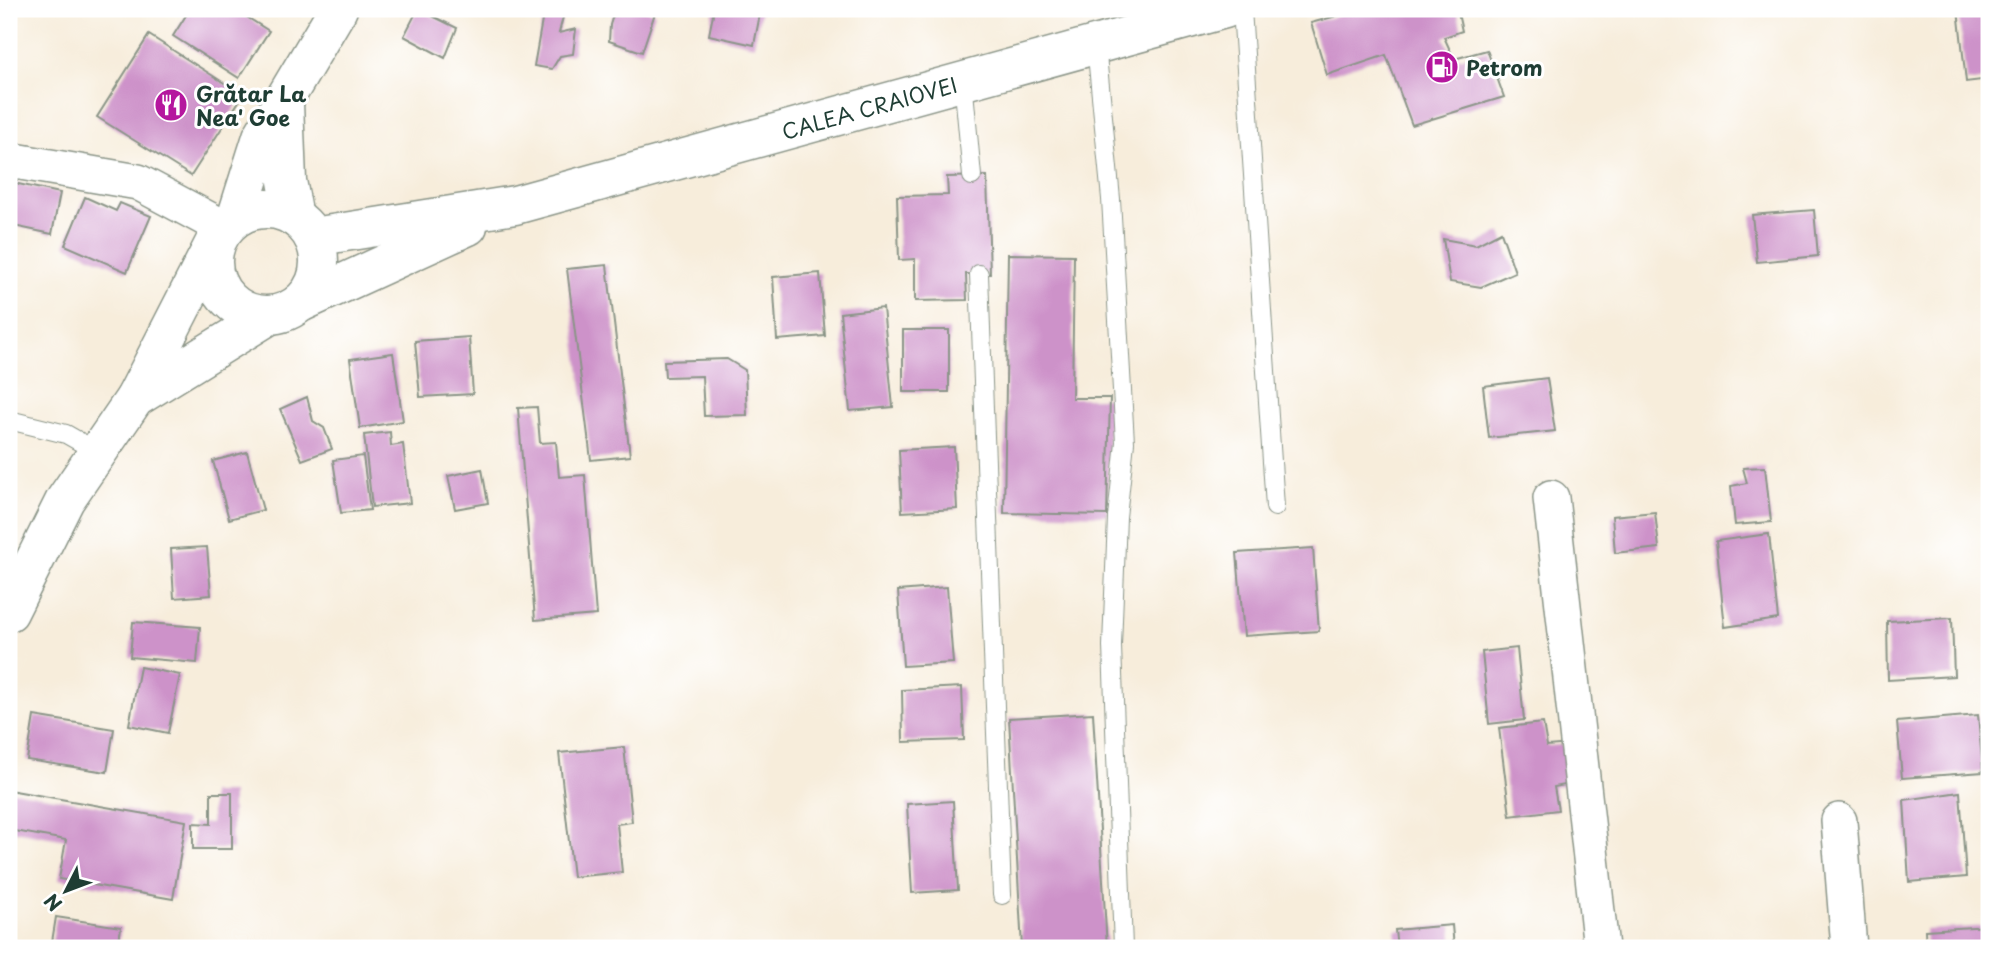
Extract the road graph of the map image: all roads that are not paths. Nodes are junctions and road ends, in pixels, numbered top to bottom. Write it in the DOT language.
graph roads {
  1 [pos="338,9"];
  2 [pos="1225,9"];
  3 [pos="1242,9"];
  4 [pos="1096,45"];
  5 [pos="963,80"];
  6 [pos="284,97"];
  7 [pos="9,160"];
  8 [pos="972,176"];
  9 [pos="514,205"];
  10 [pos="304,227"];
  11 [pos="226,228"];
  12 [pos="979,274"];
  13 [pos="285,309"];
  14 [pos="135,398"];
  15 [pos="9,420"];
  16 [pos="96,451"];
  17 [pos="1551,498"];
  18 [pos="1275,507"];
  19 [pos="9,612"];
  20 [pos="1839,821"];
  21 [pos="1002,895"];
  22 [pos="1123,948"];
  23 [pos="1601,948"];
  24 [pos="1849,948"];
  1 -- 6 [label="main road"];
  2 -- 4 [label="main road, CALEA CRAIOVEI"];
  3 -- 18 [label="lane"];
  4 -- 5 [label="main road, CALEA CRAIOVEI"];
  4 -- 22 [label="lane"];
  5 -- 8 [label="lane"];
  5 -- 9 [label="main road, CALEA CRAIOVEI"];
  6 -- 10 [label="main road"];
  6 -- 11 [label="main road"];
  7 -- 11 [label="street"];
  9 -- 10 [label="main road, CALEA CRAIOVEI"];
  9 -- 13 [label="main road, CALEA CRAIOVEI"];
  10 -- 11 [label="main road"];
  10 -- 13 [label="main road"];
  11 -- 13 [label="main road"];
  11 -- 14 [label="main road, CALEA CRAIOVEI"];
  12 -- 21 [label="lane"];
  13 -- 14 [label="main road, CALEA CRAIOVEI"];
  14 -- 16 [label="main road, CALEA CRAIOVEI"];
  15 -- 16 [label="lane"];
  16 -- 19 [label="main road, CALEA CRAIOVEI"];
  17 -- 23 [label="street"];
  20 -- 24 [label="street"];
}
